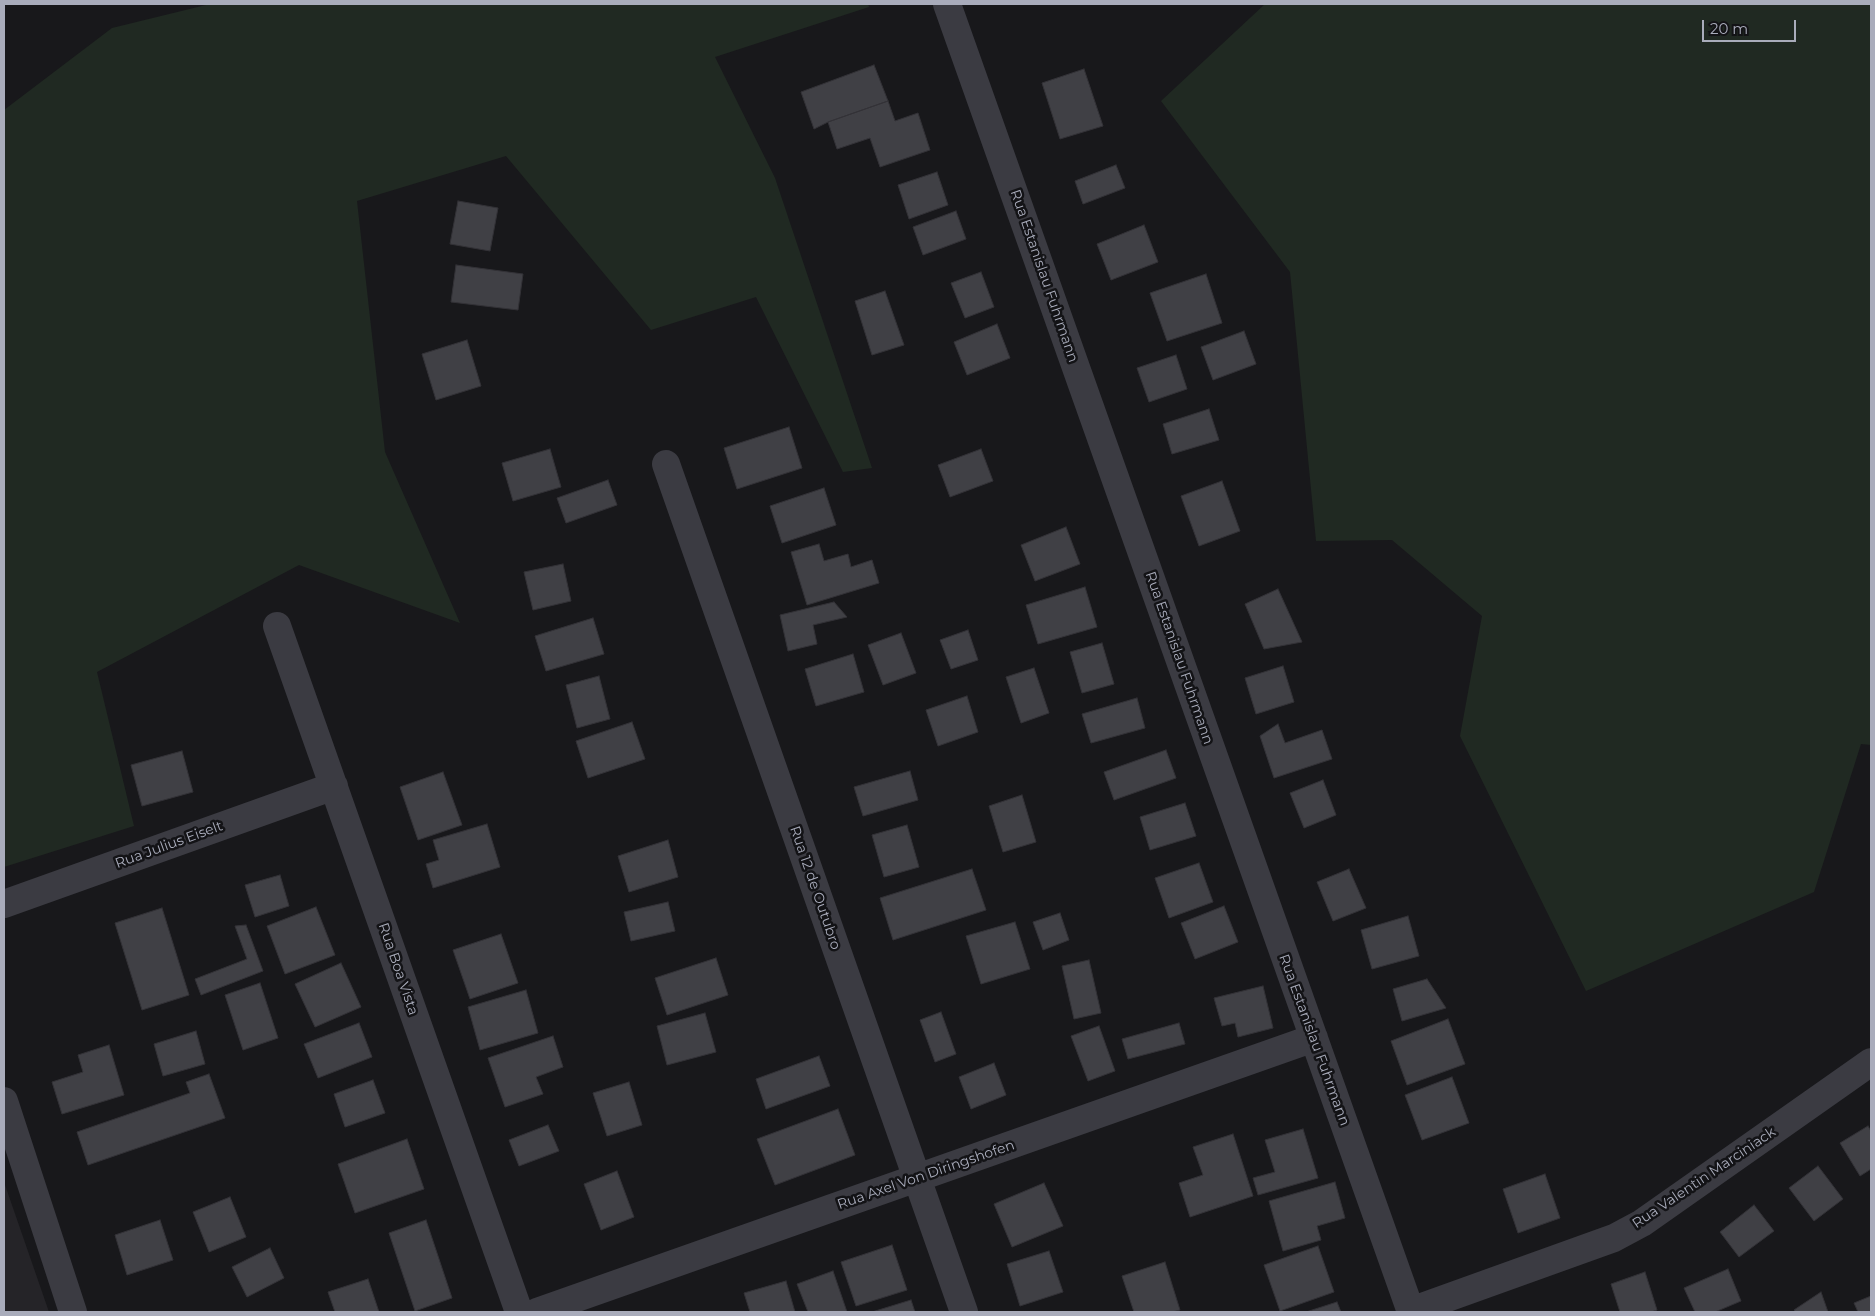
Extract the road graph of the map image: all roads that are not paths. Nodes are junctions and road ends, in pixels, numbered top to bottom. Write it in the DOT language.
graph roads {
  1 [pos="948,4"];
  2 [pos="666,464"];
  3 [pos="277,626"];
  4 [pos="334,786"];
  5 [pos="4,904"];
  6 [pos="1314,1038"];
  7 [pos="1871,1062"];
  8 [pos="4,1101"];
  9 [pos="917,1178"];
  10 [pos="73,1312"];
  11 [pos="519,1312"];
  12 [pos="537,1312"];
  13 [pos="964,1312"];
  14 [pos="1411,1312"];
  1 -- 6 [label="street, Rua Estanislau Fuhrmann"];
  2 -- 9 [label="street, Rua 12 de Outubro"];
  3 -- 4 [label="street, Rua Boa Vista"];
  4 -- 5 [label="street, Rua Julius Eiselt"];
  4 -- 11 [label="street, Rua Boa Vista"];
  6 -- 9 [label="street, Rua Axel Von Diringshofen"];
  6 -- 14 [label="street, Rua Estanislau Fuhrmann"];
  7 -- 14 [label="street, Rua Valentin Marciniack"];
  8 -- 10 [label="street"];
  9 -- 12 [label="street, Rua Axel Von Diringshofen"];
  9 -- 13 [label="street, Rua 12 de Outubro"];
}
